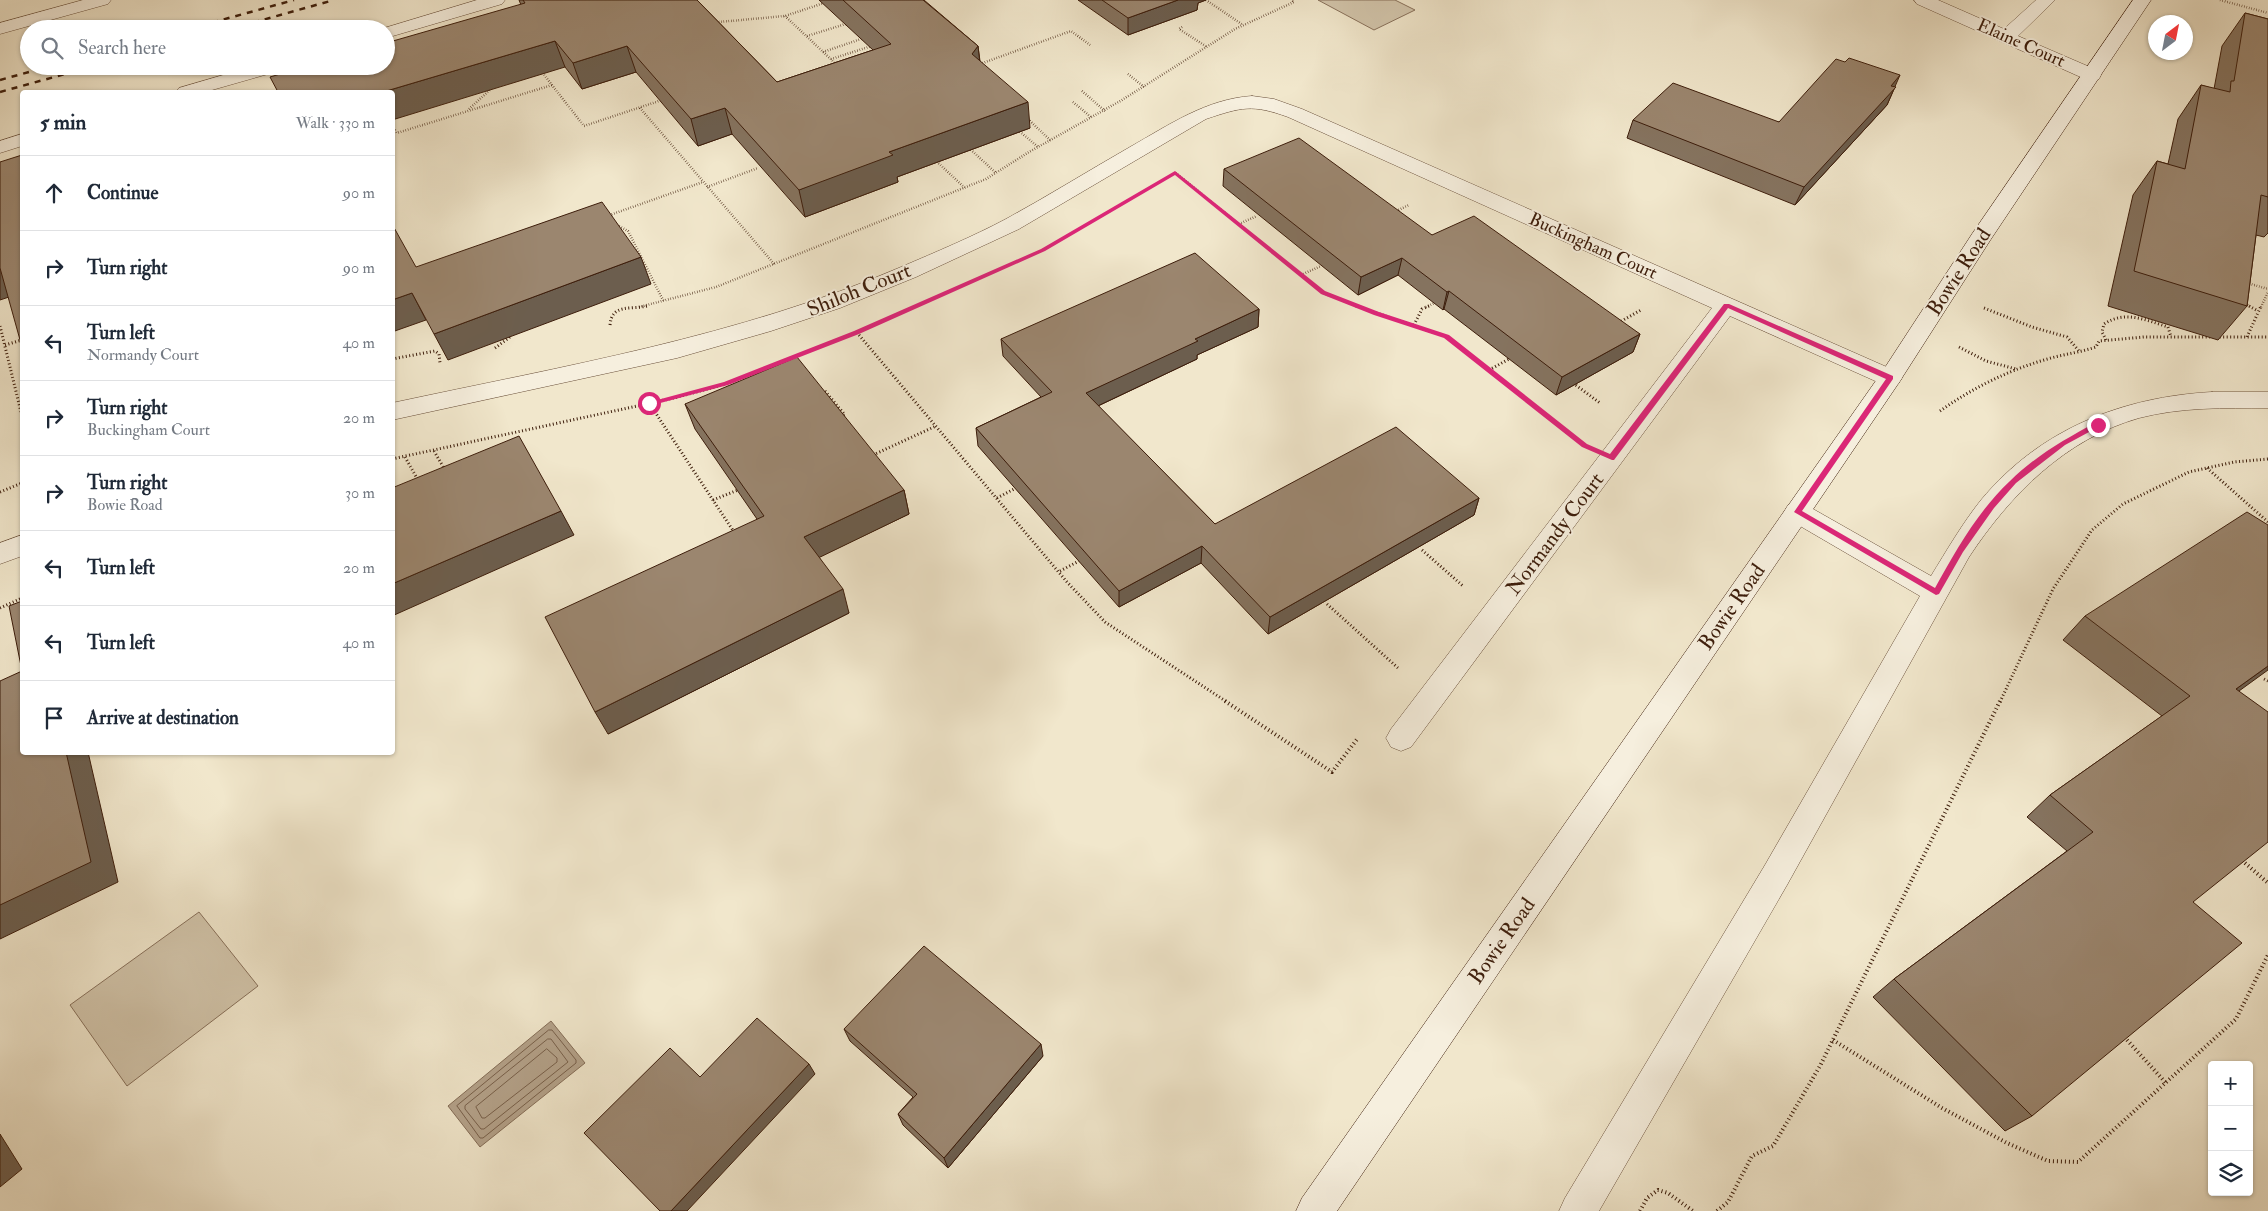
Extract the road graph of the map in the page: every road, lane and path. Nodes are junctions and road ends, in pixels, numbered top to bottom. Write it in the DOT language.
graph roads {
  1 [pos="102,0"];
  2 [pos="496,0"];
  3 [pos="833,0"];
  4 [pos="1206,0"];
  5 [pos="1291,0"];
  6 [pos="1923,0"];
  7 [pos="2046,0"];
  8 [pos="2142,0"];
  9 [pos="2220,0"];
  10 [pos="827,1"];
  11 [pos="2268,13"];
  12 [pos="785,16"];
  13 [pos="710,19"];
  14 [pos="32,20"];
  15 [pos="854,21"];
  16 [pos="20,23"];
  17 [pos="1243,26"];
  18 [pos="1182,27"];
  19 [pos="0,29"];
  20 [pos="395,30"];
  21 [pos="807,36"];
  22 [pos="2006,37"];
  23 [pos="864,38"];
  24 [pos="1090,45"];
  25 [pos="872,46"];
  26 [pos="1207,47"];
  27 [pos="823,52"];
  28 [pos="831,59"];
  29 [pos="978,65"];
  30 [pos="540,70"];
  31 [pos="842,70"];
  32 [pos="1128,74"];
  33 [pos="2092,74"];
  34 [pos="244,75"];
  35 [pos="490,80"];
  36 [pos="552,85"];
  37 [pos="1144,87"];
  38 [pos="193,90"];
  39 [pos="1082,91"];
  40 [pos="662,100"];
  41 [pos="1073,102"];
  42 [pos="640,108"];
  43 [pos="466,111"];
  44 [pos="1105,111"];
  45 [pos="1295,113"];
  46 [pos="1092,118"];
  47 [pos="1028,119"];
  48 [pos="1017,129"];
  49 [pos="395,130"];
  50 [pos="1050,140"];
  51 [pos="20,141"];
  52 [pos="0,147"];
  53 [pos="1038,147"];
  54 [pos="969,148"];
  55 [pos="930,155"];
  56 [pos="758,168"];
  57 [pos="1181,169"];
  58 [pos="996,173"];
  59 [pos="703,182"];
  60 [pos="707,187"];
  61 [pos="964,188"];
  62 [pos="1412,204"];
  63 [pos="1388,214"];
  64 [pos="605,216"];
  65 [pos="1258,216"];
  66 [pos="615,224"];
  67 [pos="1239,224"];
  68 [pos="775,265"];
  69 [pos="1321,266"];
  70 [pos="1301,275"];
  71 [pos="2243,282"];
  72 [pos="2268,290"];
  73 [pos="1945,293"];
  74 [pos="2237,299"];
  75 [pos="664,302"];
  76 [pos="1435,303"];
  77 [pos="1726,305"];
  78 [pos="1646,308"];
  79 [pos="2258,311"];
  80 [pos="1929,318"];
  81 [pos="2163,320"];
  82 [pos="1414,325"];
  83 [pos="2162,325"];
  84 [pos="0,326"];
  85 [pos="1613,326"];
  86 [pos="611,330"];
  87 [pos="857,332"];
  88 [pos="516,334"];
  89 [pos="2170,337"];
  90 [pos="2247,337"];
  91 [pos="2268,337"];
  92 [pos="2106,340"];
  93 [pos="20,341"];
  94 [pos="5,345"];
  95 [pos="2080,351"];
  96 [pos="491,354"];
  97 [pos="395,358"];
  98 [pos="1509,359"];
  99 [pos="781,363"];
  100 [pos="440,369"];
  101 [pos="2017,369"];
  102 [pos="1489,370"];
  103 [pos="1890,378"];
  104 [pos="1572,383"];
  105 [pos="820,386"];
  106 [pos="2268,400"];
  107 [pos="649,403"];
  108 [pos="1603,405"];
  109 [pos="20,408"];
  110 [pos="395,411"];
  111 [pos="1940,411"];
  112 [pos="839,417"];
  113 [pos="936,426"];
  114 [pos="434,451"];
  115 [pos="404,456"];
  116 [pos="395,458"];
  117 [pos="865,458"];
  118 [pos="1612,458"];
  119 [pos="2268,459"];
  120 [pos="2207,468"];
  121 [pos="448,474"];
  122 [pos="20,484"];
  123 [pos="421,486"];
  124 [pos="1016,488"];
  125 [pos="738,490"];
  126 [pos="0,492"];
  127 [pos="997,498"];
  128 [pos="713,500"];
  129 [pos="1797,512"];
  130 [pos="2268,522"];
  131 [pos="737,536"];
  132 [pos="20,546"];
  133 [pos="1422,550"];
  134 [pos="0,554"];
  135 [pos="1079,561"];
  136 [pos="1060,571"];
  137 [pos="1464,586"];
  138 [pos="1936,592"];
  139 [pos="20,599"];
  140 [pos="1327,604"];
  141 [pos="0,608"];
  142 [pos="1399,669"];
  143 [pos="2264,679"];
  144 [pos="2268,681"];
  145 [pos="1360,735"];
  146 [pos="1401,738"];
  147 [pos="2244,863"];
  148 [pos="2268,883"];
  149 [pos="2268,955"];
  150 [pos="1834,1040"];
  151 [pos="2127,1040"];
  152 [pos="2166,1083"];
  153 [pos="1315,1211"];
  154 [pos="1578,1211"];
  155 [pos="1640,1211"];
  156 [pos="1693,1211"];
  157 [pos="1717,1211"];
  1 -- 14 [label="street"];
  2 -- 20 [label="street"];
  3 -- 10 [label="path"];
  4 -- 17 [label="path"];
  5 -- 17 [label="path"];
  6 -- 22 [label="street, Elaine Court"];
  7 -- 22 [label="street"];
  8 -- 33 [label="street, Bowie Road"];
  9 -- 11 [label="path"];
  10 -- 12 [label="path"];
  12 -- 13 [label="path"];
  12 -- 21 [label="path"];
  15 -- 21 [label="path"];
  16 -- 19 [label="street"];
  17 -- 26 [label="path"];
  18 -- 26 [label="path"];
  21 -- 27 [label="path"];
  22 -- 33 [label="street, Elaine Court"];
  23 -- 27 [label="path"];
  24 -- 29 [label="path"];
  25 -- 28 [label="path"];
  26 -- 37 [label="path"];
  27 -- 28 [label="path"];
  28 -- 31 [label="path"];
  30 -- 36 [label="path"];
  32 -- 37 [label="path"];
  33 -- 73 [label="street, Bowie Road"];
  34 -- 38 [label="street"];
  35 -- 43 [label="path"];
  36 -- 42 [label="path"];
  36 -- 43 [label="path"];
  37 -- 44 [label="path"];
  39 -- 44 [label="path"];
  40 -- 42 [label="path"];
  41 -- 46 [label="path"];
  42 -- 59 [label="path"];
  43 -- 49 [label="path"];
  44 -- 46 [label="path"];
  45 -- 77 [label="street, Buckingham Court"];
  45 -- 110 [label="street, Shiloh Court"];
  46 -- 50 [label="path"];
  47 -- 50 [label="path"];
  48 -- 53 [label="path"];
  50 -- 53 [label="path"];
  51 -- 52 [label="street"];
  53 -- 58 [label="path"];
  54 -- 58 [label="path"];
  55 -- 61 [label="path"];
  56 -- 60 [label="path"];
  57 -- 67 [label="path"];
  58 -- 61 [label="path"];
  59 -- 60 [label="path"];
  59 -- 64 [label="path"];
  60 -- 68 [label="path"];
  61 -- 68 [label="path"];
  62 -- 63 [label="path"];
  65 -- 67 [label="path"];
  66 -- 75 [label="path"];
  67 -- 70 [label="path"];
  68 -- 75 [label="path"];
  69 -- 70 [label="path"];
  70 -- 82 [label="path"];
  71 -- 72 [label="path"];
  72 -- 79 [label="path"];
  73 -- 80 [label="street, Bowie Road"];
  73 -- 95 [label="path"];
  74 -- 79 [label="path"];
  75 -- 86 [label="path"];
  76 -- 82 [label="path"];
  77 -- 103 [label="street, Buckingham Court"];
  77 -- 118 [label="street, Normandy Court"];
  78 -- 85 [label="path"];
  79 -- 90 [label="path"];
  80 -- 101 [label="path"];
  80 -- 103 [label="street, Bowie Road"];
  81 -- 83 [label="path"];
  82 -- 102 [label="path"];
  83 -- 89 [label="path"];
  83 -- 92 [label="path"];
  84 -- 94 [label="path"];
  87 -- 113 [label="path"];
  88 -- 96 [label="path"];
  89 -- 90 [label="path"];
  89 -- 92 [label="path"];
  90 -- 91 [label="path"];
  92 -- 95 [label="path"];
  93 -- 94 [label="path"];
  94 -- 109 [label="path"];
  95 -- 101 [label="path"];
  97 -- 100 [label="path"];
  98 -- 102 [label="path"];
  99 -- 107 [label="path"];
  101 -- 111 [label="path"];
  102 -- 118 [label="path"];
  103 -- 129 [label="street, Bowie Road"];
  104 -- 108 [label="path"];
  105 -- 112 [label="path"];
  106 -- 138 [label="street"];
  107 -- 114 [label="path"];
  107 -- 128 [label="path"];
  113 -- 117 [label="path"];
  113 -- 127 [label="path"];
  114 -- 115 [label="path"];
  114 -- 121 [label="path"];
  115 -- 116 [label="path"];
  115 -- 123 [label="path"];
  118 -- 146 [label="street, Normandy Court"];
  119 -- 120 [label="path"];
  120 -- 130 [label="path"];
  120 -- 150 [label="path"];
  122 -- 126 [label="path"];
  124 -- 127 [label="path"];
  125 -- 128 [label="path"];
  127 -- 136 [label="path"];
  128 -- 131 [label="path"];
  129 -- 138 [label="street"];
  129 -- 153 [label="street, Bowie Road"];
  132 -- 134 [label="street"];
  133 -- 137 [label="path"];
  135 -- 136 [label="path"];
  136 -- 145 [label="path"];
  138 -- 154 [label="street"];
  139 -- 141 [label="path"];
  140 -- 142 [label="path"];
  143 -- 144 [label="path"];
  147 -- 148 [label="path"];
  149 -- 152 [label="path"];
  150 -- 152 [label="path"];
  150 -- 157 [label="path"];
  151 -- 152 [label="path"];
  155 -- 156 [label="path"];
}
